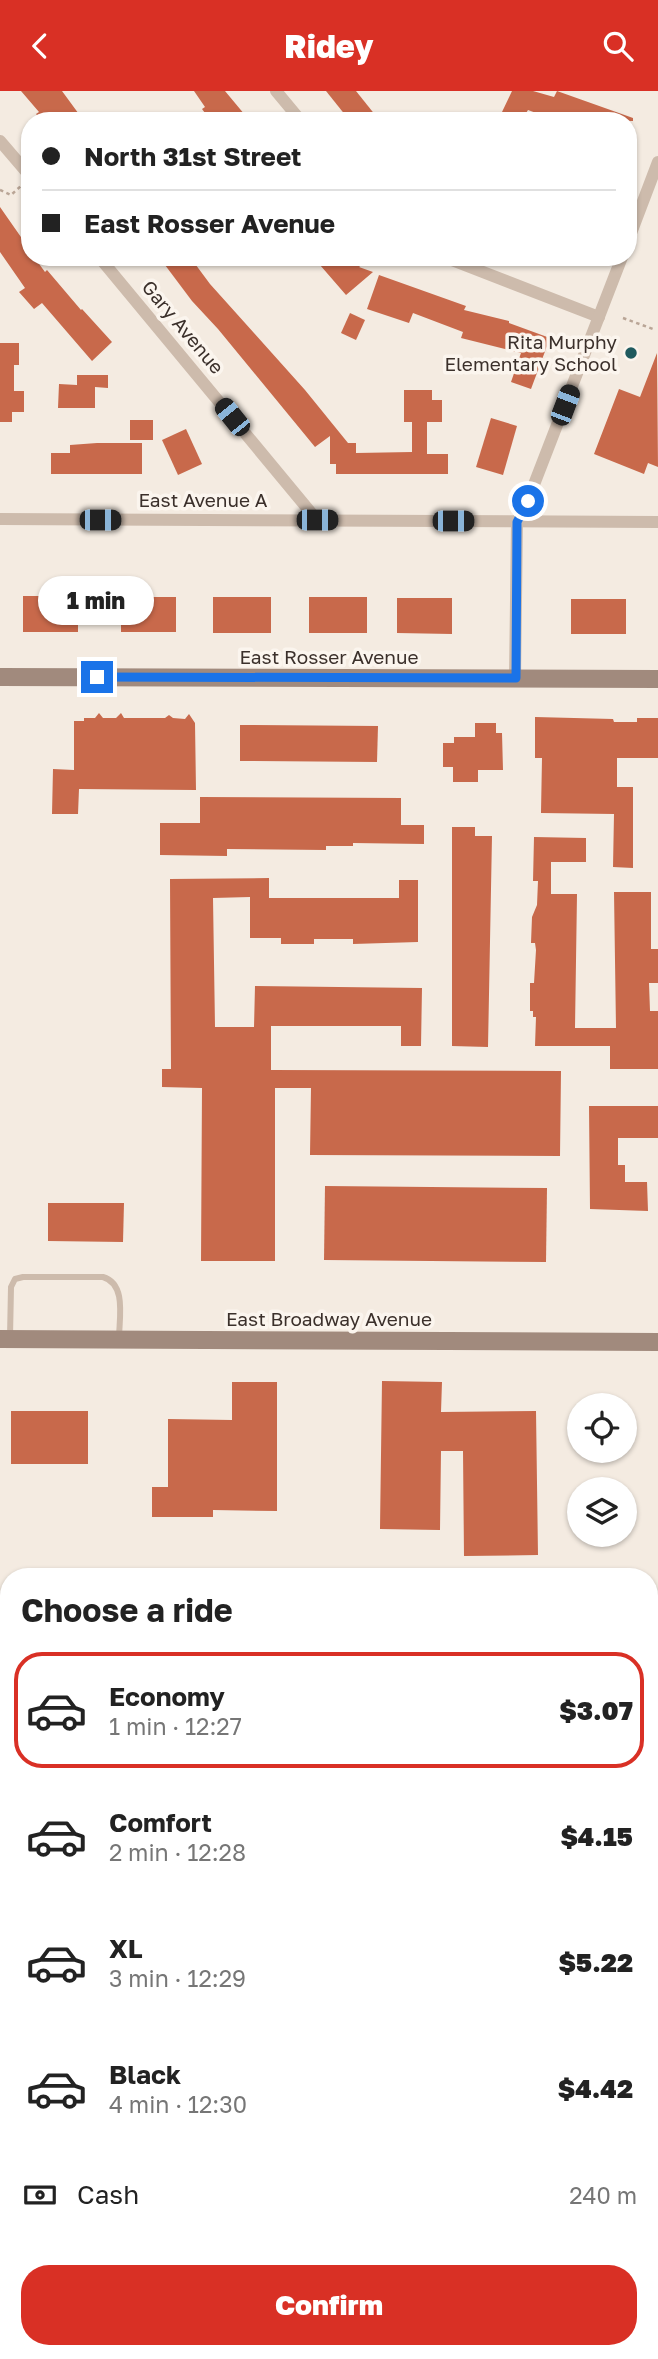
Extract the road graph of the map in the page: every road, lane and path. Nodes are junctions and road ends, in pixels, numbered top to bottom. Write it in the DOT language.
graph roads {
  1 [pos="276,91"];
  2 [pos="294,112"];
  3 [pos="0,141"];
  4 [pos="658,162"];
  5 [pos="21,166"];
  6 [pos="21,186"];
  7 [pos="0,190"];
  8 [pos="637,217"];
  9 [pos="106,266"];
  10 [pos="467,266"];
  11 [pos="619,266"];
  12 [pos="599,317"];
  13 [pos="623,318"];
  14 [pos="653,329"];
  15 [pos="0,519"];
  16 [pos="317,520"];
  17 [pos="517,522"];
  18 [pos="658,522"];
  19 [pos="0,677"];
  20 [pos="516,678"];
  21 [pos="658,679"];
  22 [pos="5,1339"];
  23 [pos="119,1339"];
  24 [pos="658,1342"];
  1 -- 2 [label="street"];
  3 -- 5 [label="street"];
  4 -- 8 [label="street"];
  6 -- 7 [label="path"];
  9 -- 16 [label="street, Gary Avenue"];
  10 -- 12 [label="street"];
  11 -- 12 [label="street"];
  12 -- 17 [label="street"];
  13 -- 14 [label="path"];
  15 -- 16 [label="street, East Avenue A"];
  16 -- 17 [label="street, East Avenue A"];
  17 -- 18 [label="street, East Avenue A"];
  17 -- 20 [label="street"];
  19 -- 20 [label="street, East Rosser Avenue"];
  20 -- 21 [label="street, East Rosser Avenue"];
  22 -- 23 [label="street, East Broadway Avenue"];
  22 -- 23 [label="lane"];
  23 -- 24 [label="street, East Broadway Avenue"];
}
